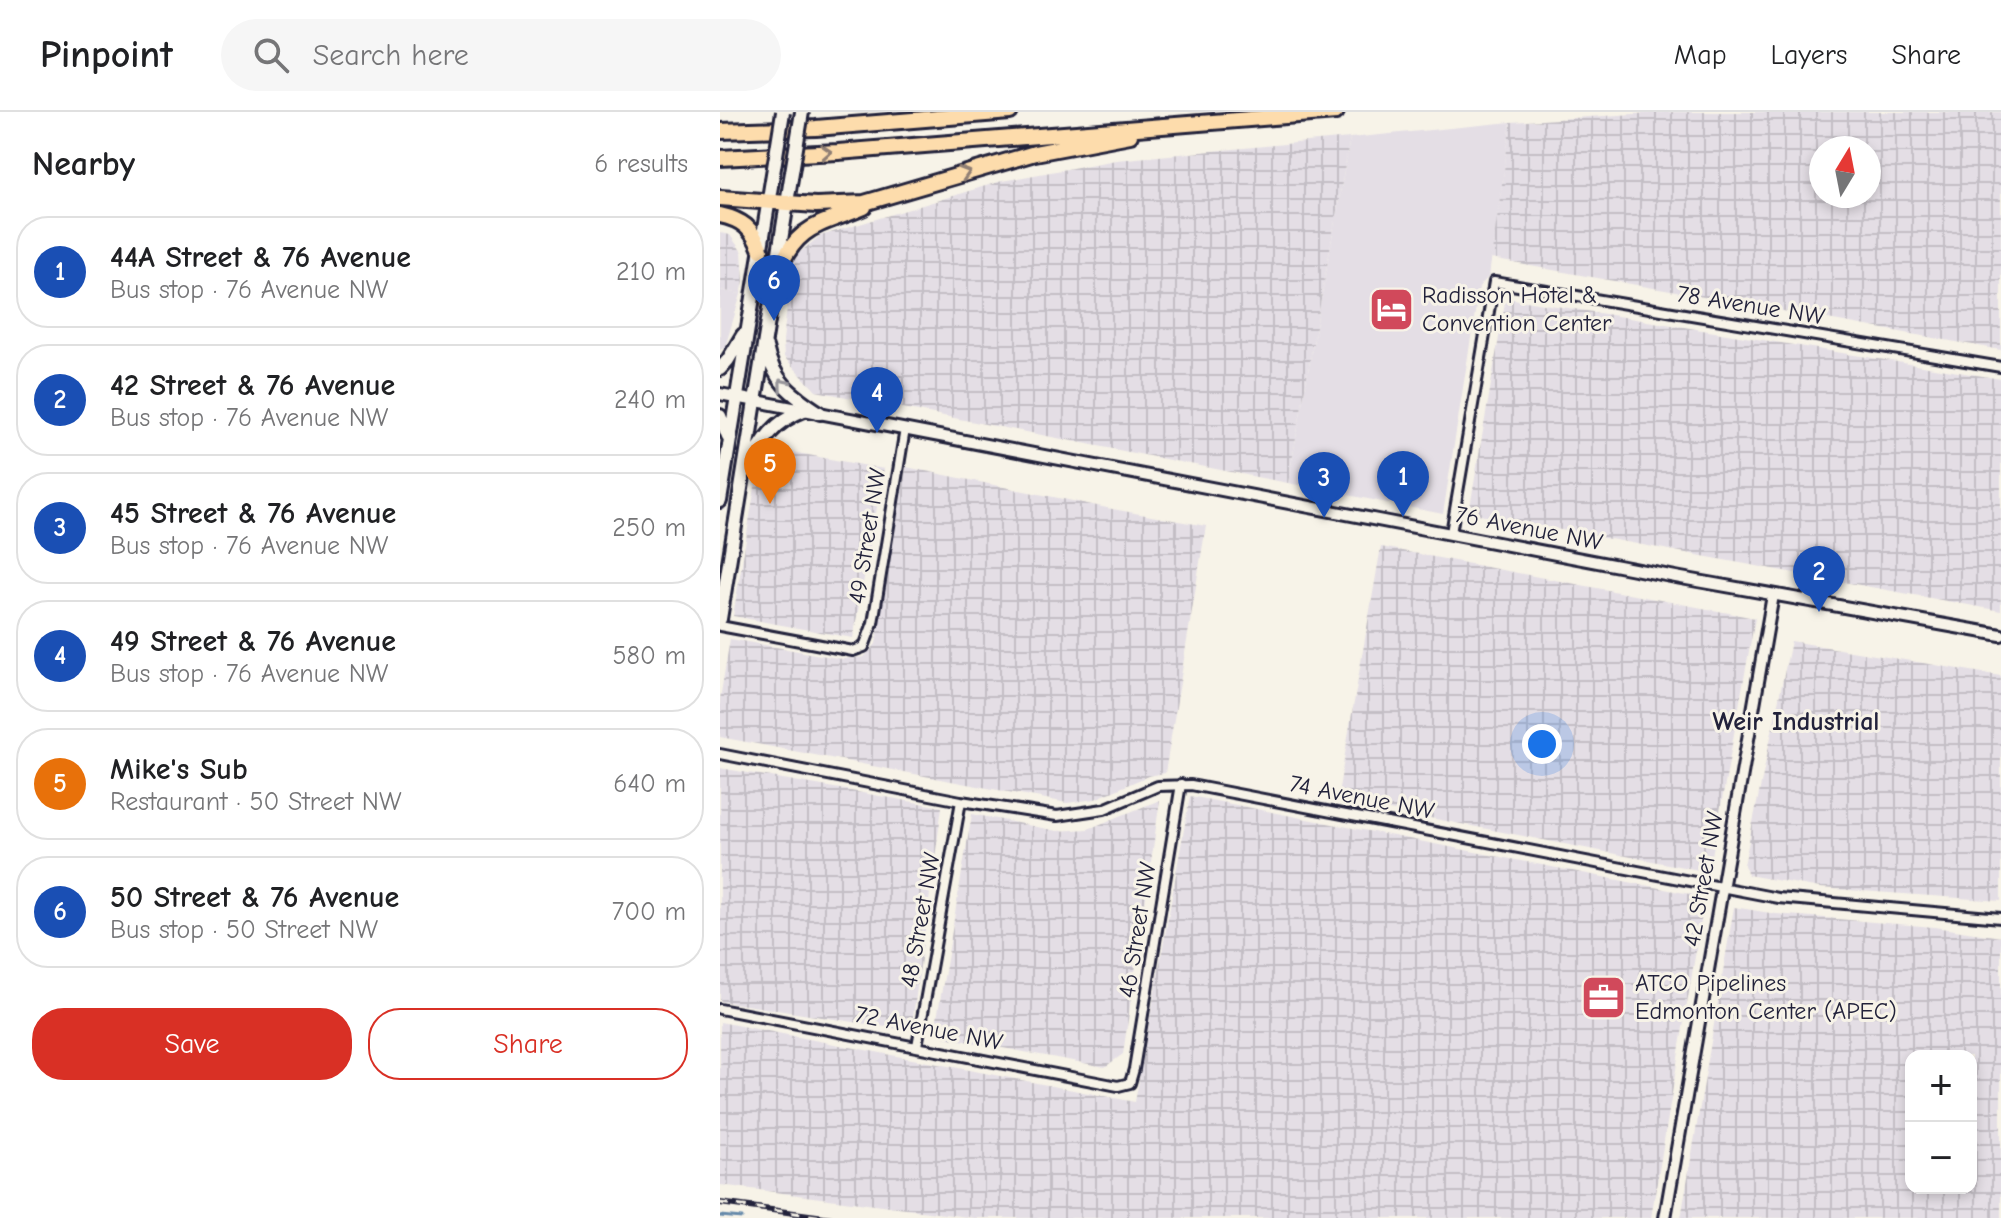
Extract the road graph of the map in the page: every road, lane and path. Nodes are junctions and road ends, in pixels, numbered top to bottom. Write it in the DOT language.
graph roads {
  1 [pos="783,112"];
  2 [pos="802,112"];
  3 [pos="1010,112"];
  4 [pos="1336,112"];
  5 [pos="1166,126"];
  6 [pos="720,131"];
  7 [pos="720,158"];
  8 [pos="891,196"];
  9 [pos="720,198"];
  10 [pos="769,201"];
  11 [pos="788,203"];
  12 [pos="720,215"];
  13 [pos="761,250"];
  14 [pos="777,272"];
  15 [pos="748,325"];
  16 [pos="765,342"];
  17 [pos="2001,367"];
  18 [pos="720,369"];
  19 [pos="720,394"];
  20 [pos="737,396"];
  21 [pos="755,401"];
  22 [pos="804,410"];
  23 [pos="820,413"];
  24 [pos="720,416"];
  25 [pos="905,429"];
  26 [pos="729,443"];
  27 [pos="743,477"];
  28 [pos="720,501"];
  29 [pos="1451,533"];
  30 [pos="1773,595"];
  31 [pos="720,619"];
  32 [pos="720,626"];
  33 [pos="2001,635"];
  34 [pos="720,754"];
  35 [pos="1181,784"];
  36 [pos="961,801"];
  37 [pos="1722,888"];
  38 [pos="2001,918"];
  39 [pos="720,1009"];
  40 [pos="917,1046"];
  41 [pos="1130,1083"];
  42 [pos="1665,1218"];
  1 -- 10 [label="main road, bridge"];
  2 -- 11 [label="main road, bridge"];
  3 -- 6 [label="highway"];
  4 -- 5 [label="highway"];
  7 -- 5 [label="highway, one-way"];
  8 -- 5 [label="highway, one-way"];
  8 -- 11 [label="highway"];
  8 -- 14 [label="highway"];
  9 -- 10 [label="highway"];
  10 -- 11 [label="highway"];
  10 -- 13 [label="main road"];
  11 -- 14 [label="main road"];
  12 -- 13 [label="highway"];
  13 -- 15 [label="main road"];
  14 -- 16 [label="main road"];
  15 -- 18 [label="main road"];
  15 -- 20 [label="main road"];
  16 -- 21 [label="main road"];
  23 -- 16 [label="main road, one-way"];
  17 -- 29 [label="street, 78 Avenue NW"];
  19 -- 20 [label="street, 76 Avenue NW"];
  20 -- 21 [label="street, 76 Avenue NW"];
  20 -- 26 [label="main road"];
  21 -- 22 [label="street, 76 Avenue NW"];
  21 -- 27 [label="main road"];
  22 -- 23 [label="street, 76 Avenue NW"];
  22 -- 27 [label="main road"];
  23 -- 25 [label="street, 76 Avenue NW"];
  24 -- 26 [label="main road"];
  25 -- 29 [label="street, 76 Avenue NW"];
  25 -- 32 [label="street, 49 Street NW"];
  26 -- 28 [label="main road"];
  27 -- 31 [label="main road"];
  29 -- 30 [label="street, 76 Avenue NW"];
  30 -- 33 [label="street, 76 Avenue NW"];
  30 -- 37 [label="street, 42 Street NW"];
  34 -- 36 [label="street, 74 Avenue NW"];
  35 -- 36 [label="street, 74 Avenue NW"];
  35 -- 37 [label="street, 74 Avenue NW"];
  35 -- 41 [label="street, 46 Street NW"];
  36 -- 40 [label="street, 48 Street NW"];
  37 -- 38 [label="street, 74 Avenue NW"];
  37 -- 42 [label="street, 42 Street NW"];
  39 -- 40 [label="street, 72 Avenue NW"];
  40 -- 41 [label="street, 72 Avenue NW"];
}
